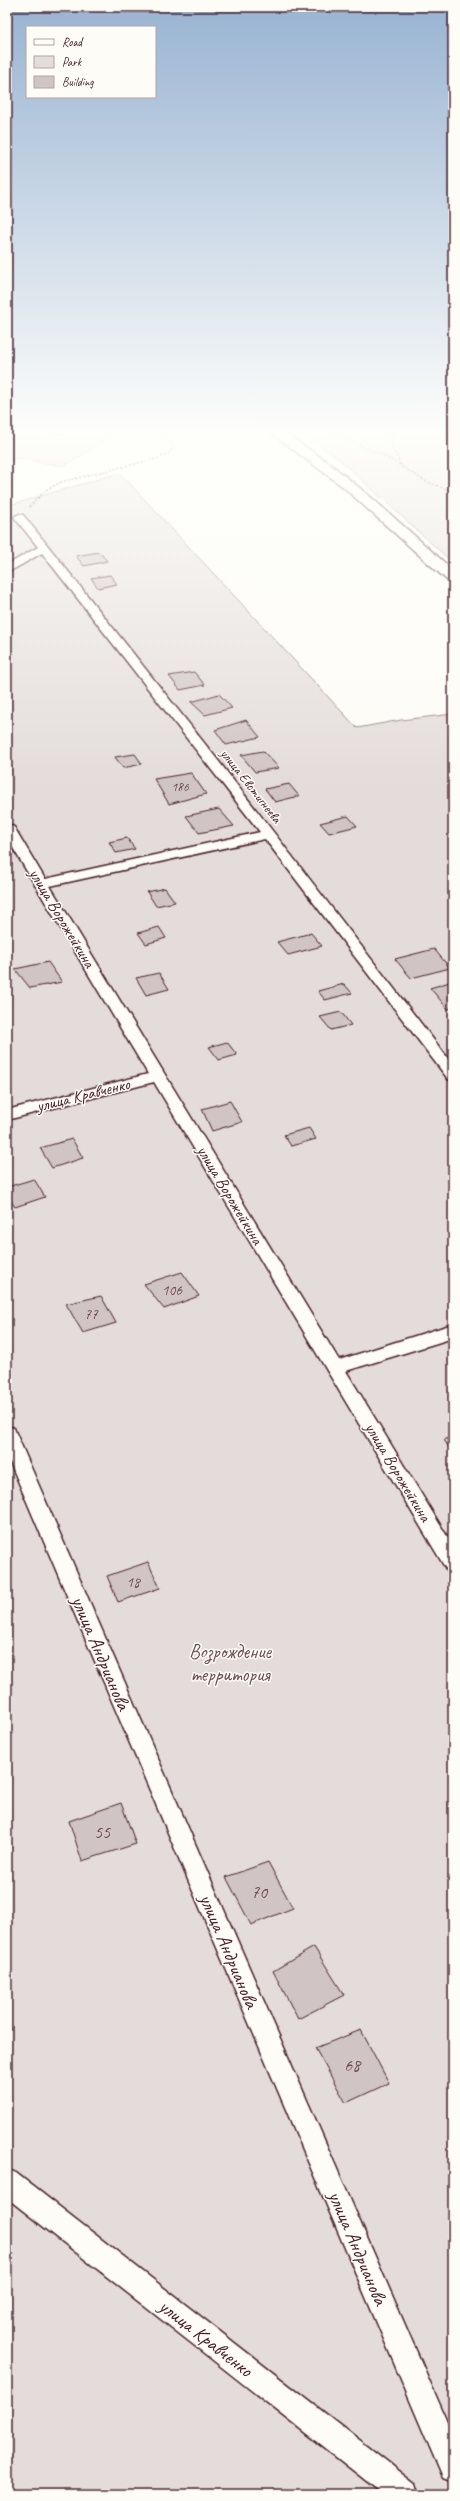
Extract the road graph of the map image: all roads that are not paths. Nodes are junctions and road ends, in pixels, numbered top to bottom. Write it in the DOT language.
graph roads {
  1 [pos="41,550"];
  2 [pos="45,550"];
  3 [pos="422,550"];
  4 [pos="7,570"];
  5 [pos="453,578"];
  6 [pos="7,827"];
  7 [pos="268,834"];
  8 [pos="42,884"];
  9 [pos="158,1076"];
  10 [pos="453,1076"];
  11 [pos="7,1115"];
  12 [pos="453,1331"];
  13 [pos="335,1368"];
  14 [pos="7,1433"];
  15 [pos="453,1563"];
  16 [pos="7,2182"];
  17 [pos="453,2468"];
  18 [pos="406,2494"];
  1 -- 4 [label="street"];
  2 -- 7 [label="street, улица Евстигнеева"];
  3 -- 5 [label="main road"];
  6 -- 8 [label="street, улица Ворожейкина"];
  7 -- 8 [label="street"];
  7 -- 10 [label="street, улица Евстигнеева"];
  8 -- 9 [label="street, улица Ворожейкина"];
  9 -- 11 [label="street, улица Кравченко"];
  9 -- 13 [label="street, улица Ворожейкина"];
  12 -- 13 [label="street"];
  13 -- 15 [label="street, улица Ворожейкина"];
  14 -- 17 [label="street, улица Андрианова"];
  16 -- 18 [label="street, улица Кравченко"];
}
